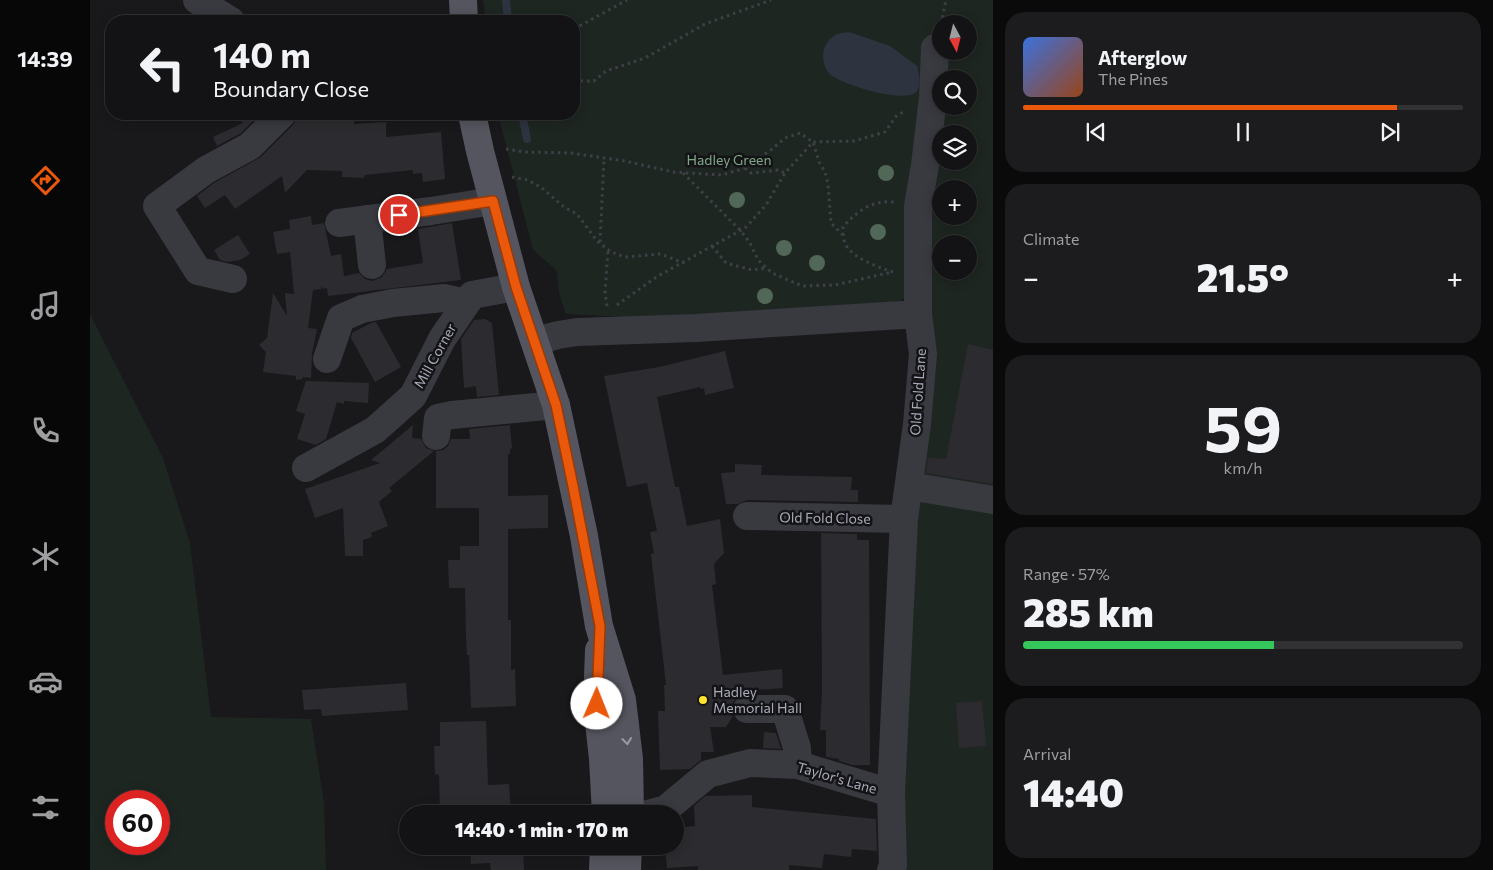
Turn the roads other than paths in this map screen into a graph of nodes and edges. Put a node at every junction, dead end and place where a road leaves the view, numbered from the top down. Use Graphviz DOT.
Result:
graph roads {
  1 [pos="197,0"];
  2 [pos="463,0"];
  3 [pos="221,15"];
  4 [pos="464,15"];
  5 [pos="935,60"];
  6 [pos="276,120"];
  7 [pos="473,120"];
  8 [pos="490,189"];
  9 [pos="367,219"];
  10 [pos="339,223"];
  11 [pos="372,265"];
  12 [pos="233,279"];
  13 [pos="516,287"];
  14 [pos="466,303"];
  15 [pos="918,314"];
  16 [pos="536,341"];
  17 [pos="327,359"];
  18 [pos="556,405"];
  19 [pos="436,436"];
  20 [pos="306,468"];
  21 [pos="909,486"];
  22 [pos="993,500"];
  23 [pos="746,516"];
  24 [pos="904,520"];
  25 [pos="600,626"];
  26 [pos="747,709"];
  27 [pos="798,765"];
  28 [pos="891,793"];
  29 [pos="606,805"];
  30 [pos="630,805"];
  31 [pos="670,805"];
  32 [pos="604,855"];
  33 [pos="628,855"];
  34 [pos="603,870"];
  35 [pos="627,870"];
  36 [pos="891,870"];
  1 -- 3 [label="street"];
  2 -- 4 [label="main road"];
  5 -- 15 [label="street, Old Fold Lane"];
  6 -- 12 [label="street"];
  7 -- 8 [label="main road"];
  8 -- 9 [label="street"];
  8 -- 13 [label="main road"];
  9 -- 10 [label="street"];
  9 -- 11 [label="street"];
  13 -- 14 [label="street, Mill Corner"];
  13 -- 16 [label="main road"];
  14 -- 17 [label="street"];
  14 -- 20 [label="street, Mill Corner"];
  15 -- 16 [label="street"];
  15 -- 21 [label="street, Old Fold Lane"];
  16 -- 18 [label="main road"];
  18 -- 19 [label="street"];
  18 -- 25 [label="main road"];
  21 -- 22 [label="street"];
  21 -- 24 [label="street, Old Fold Lane"];
  23 -- 24 [label="street, Old Fold Close"];
  24 -- 28 [label="street, Old Fold Lane"];
  25 -- 29 [label="main road"];
  25 -- 30 [label="main road, one-way"];
  26 -- 27 [label="street"];
  27 -- 28 [label="street, Taylor's Lane"];
  27 -- 31 [label="street, Taylor's Lane"];
  28 -- 36 [label="street, Old Fold Lane"];
  32 -- 34 [label="main road"];
  33 -- 35 [label="main road"];
}
